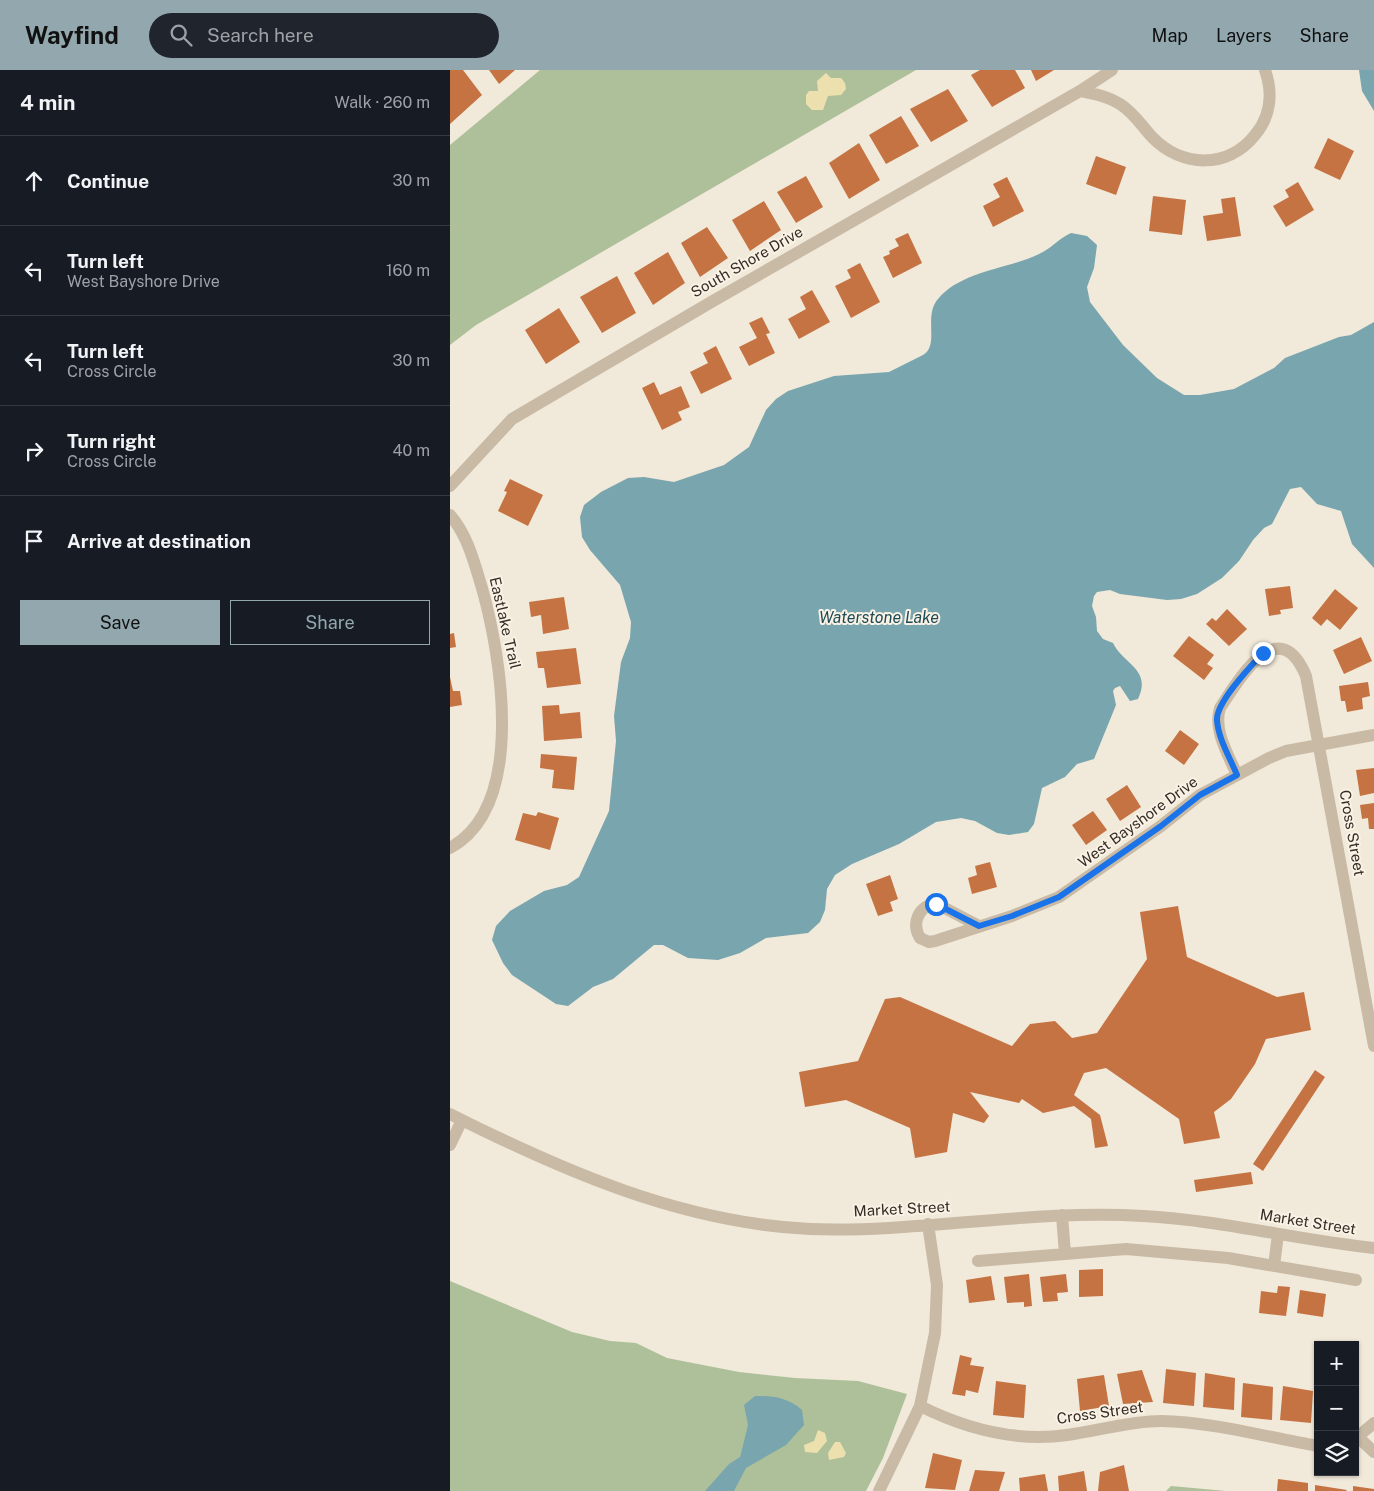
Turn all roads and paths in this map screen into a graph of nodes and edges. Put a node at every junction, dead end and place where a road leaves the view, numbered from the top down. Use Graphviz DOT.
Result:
graph roads {
  1 [pos="1112,70"];
  2 [pos="1264,70"];
  3 [pos="1080,91"];
  4 [pos="450,486"];
  5 [pos="450,515"];
  6 [pos="1374,735"];
  7 [pos="1319,744"];
  8 [pos="1237,775"];
  9 [pos="450,848"];
  10 [pos="979,926"];
  11 [pos="1374,1046"];
  12 [pos="450,1114"];
  13 [pos="462,1120"];
  14 [pos="450,1145"];
  15 [pos="1062,1215"];
  16 [pos="928,1224"];
  17 [pos="1278,1234"];
  18 [pos="1374,1248"];
  19 [pos="1065,1254"];
  20 [pos="978,1261"];
  21 [pos="1274,1266"];
  22 [pos="1356,1280"];
  23 [pos="920,1406"];
  24 [pos="1374,1424"];
  25 [pos="1359,1437"];
  26 [pos="1359,1441"];
  27 [pos="1314,1445"];
  28 [pos="1374,1452"];
  29 [pos="879,1491"];
  1 -- 3 [label="street, South Shore Drive"];
  2 -- 3 [label="street"];
  3 -- 4 [label="street, South Shore Drive"];
  5 -- 9 [label="street, Eastlake Trail"];
  6 -- 7 [label="street, West Bayshore Drive"];
  7 -- 8 [label="street, West Bayshore Drive"];
  7 -- 8 [label="street, Cross Street"];
  7 -- 11 [label="street, Cross Street"];
  8 -- 10 [label="street, West Bayshore Drive"];
  10 -- 10 [label="street, West Bayshore Drive"];
  12 -- 13 [label="street, Market Street"];
  13 -- 14 [label="street"];
  13 -- 16 [label="street, Market Street"];
  15 -- 16 [label="street, Market Street"];
  15 -- 17 [label="street, Market Street"];
  15 -- 19 [label="street"];
  16 -- 23 [label="street"];
  17 -- 18 [label="street, Market Street"];
  17 -- 21 [label="street"];
  19 -- 20 [label="street"];
  19 -- 21 [label="street"];
  21 -- 22 [label="street"];
  23 -- 27 [label="street, Cross Street"];
  23 -- 29 [label="street"];
  24 -- 25 [label="street"];
  26 -- 28 [label="street"];
}
